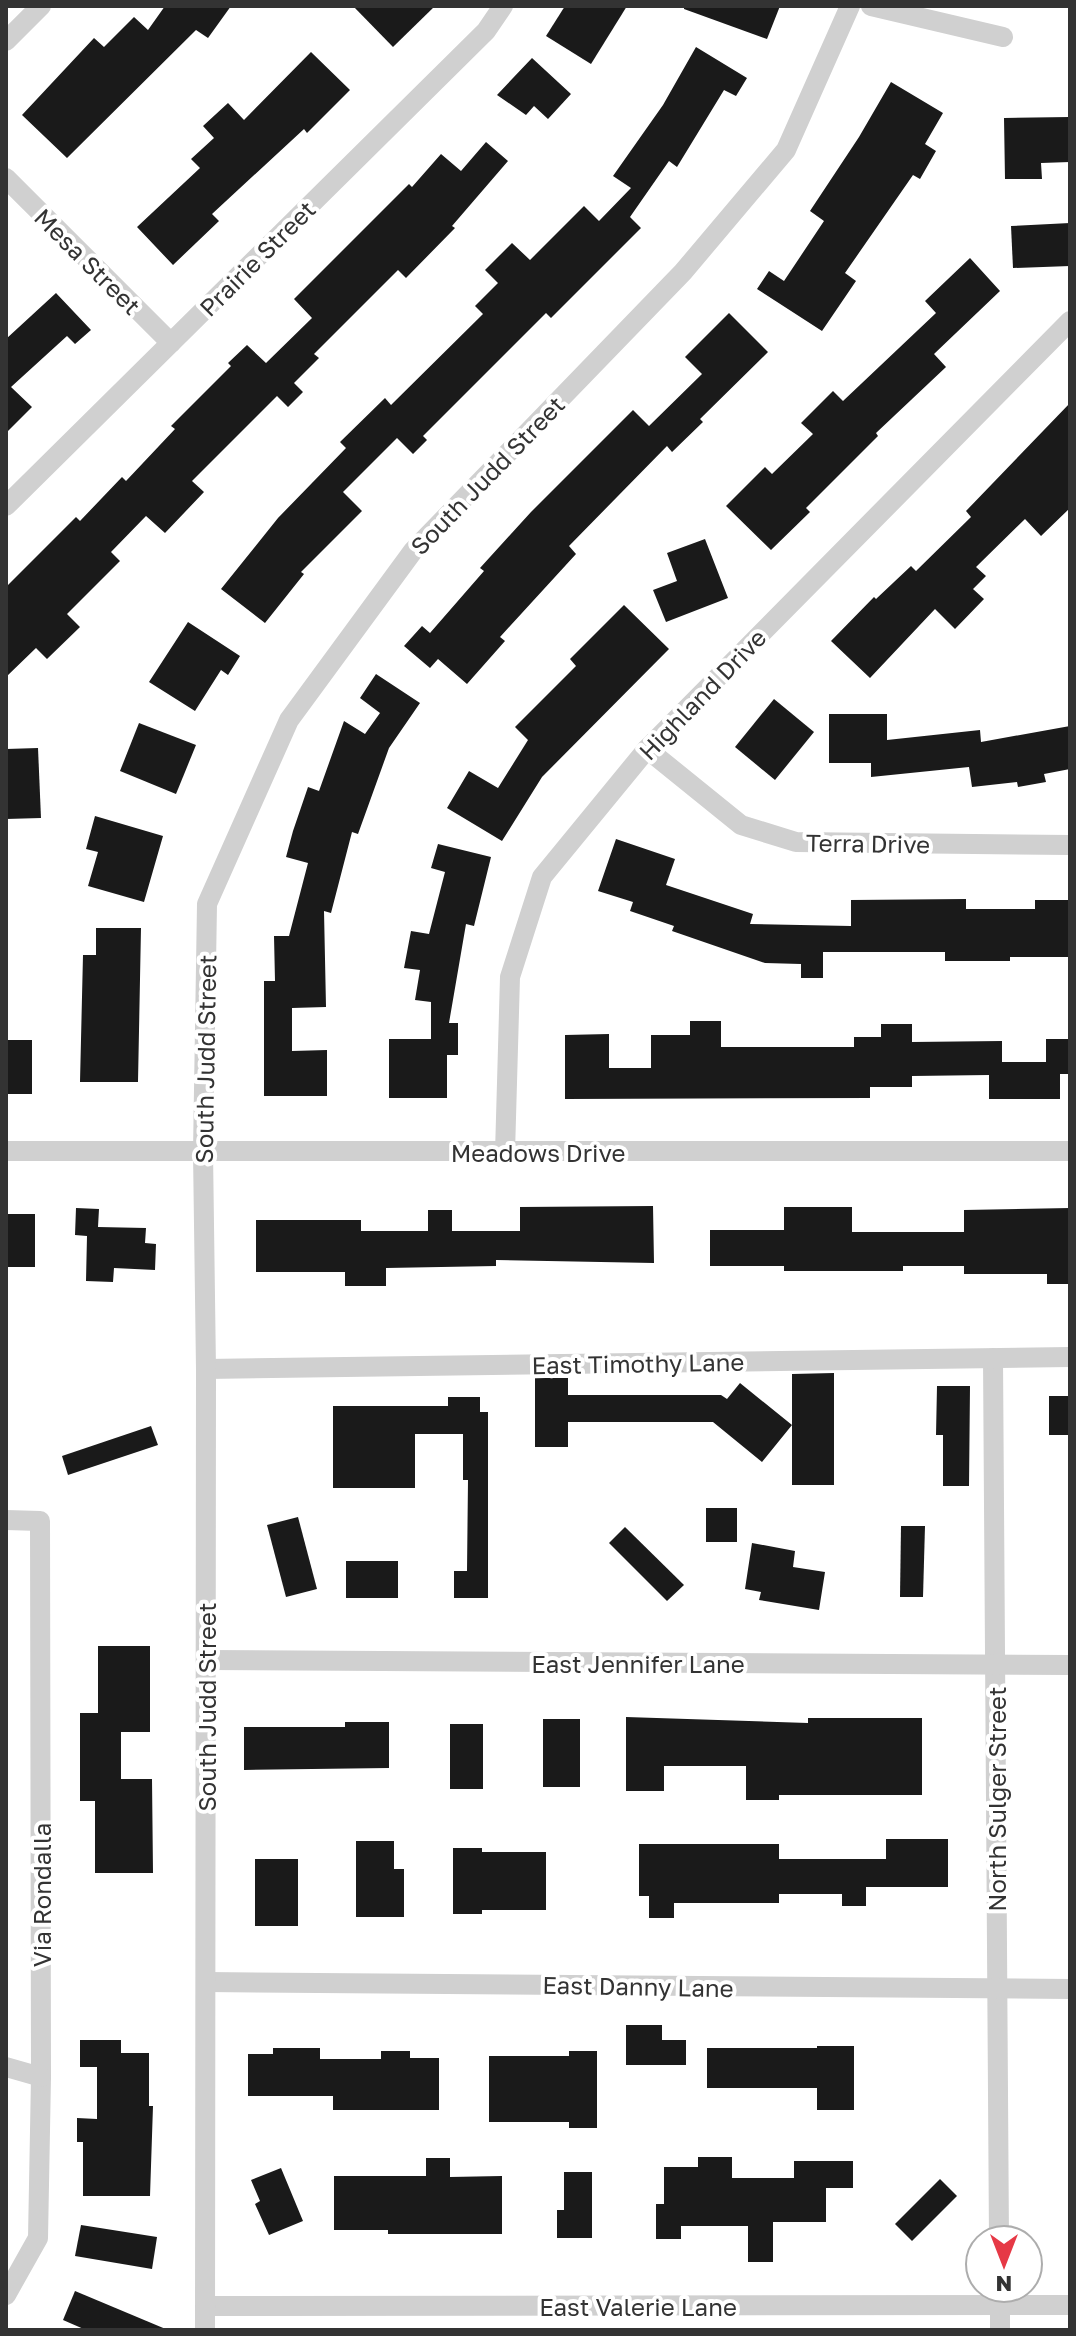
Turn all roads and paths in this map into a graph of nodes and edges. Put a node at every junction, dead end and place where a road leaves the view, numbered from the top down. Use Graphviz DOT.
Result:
graph roads {
  1 [pos="41,6"];
  2 [pos="503,6"];
  3 [pos="850,6"];
  4 [pos="871,6"];
  5 [pos="1003,37"];
  6 [pos="6,41"];
  7 [pos="6,178"];
  8 [pos="1070,321"];
  9 [pos="171,343"];
  10 [pos="6,506"];
  11 [pos="647,749"];
  12 [pos="1070,845"];
  13 [pos="6,1151"];
  14 [pos="1070,1151"];
  15 [pos="203,1152"];
  16 [pos="505,1153"];
  17 [pos="1070,1357"];
  18 [pos="993,1358"];
  19 [pos="206,1369"];
  20 [pos="6,1520"];
  21 [pos="206,1660"];
  22 [pos="1070,1665"];
  23 [pos="995,1666"];
  24 [pos="206,1982"];
  25 [pos="997,1989"];
  26 [pos="1070,1989"];
  27 [pos="6,2067"];
  28 [pos="41,2077"];
  29 [pos="999,2224"];
  30 [pos="6,2295"];
  31 [pos="964,2297"];
  32 [pos="1044,2302"];
  33 [pos="1000,2304"];
  34 [pos="1070,2305"];
  35 [pos="205,2306"];
  36 [pos="205,2330"];
  37 [pos="1000,2330"];
  1 -- 6 [label="street"];
  2 -- 9 [label="street, Prairie Street"];
  3 -- 15 [label="street, South Judd Street"];
  4 -- 5 [label="street"];
  7 -- 9 [label="street, Mesa Street"];
  8 -- 11 [label="street, Highland Drive"];
  9 -- 10 [label="street, Prairie Street"];
  11 -- 12 [label="street, Terra Drive"];
  11 -- 16 [label="street, Highland Drive"];
  13 -- 15 [label="street, Meadows Drive"];
  14 -- 16 [label="street, Meadows Drive"];
  15 -- 16 [label="street, Meadows Drive"];
  15 -- 19 [label="street, South Judd Street"];
  17 -- 18 [label="street, East Timothy Lane"];
  18 -- 19 [label="street, East Timothy Lane"];
  18 -- 23 [label="street, North Sulger Street"];
  19 -- 21 [label="street, South Judd Street"];
  20 -- 28 [label="street, Via Rondalla"];
  21 -- 23 [label="street, East Jennifer Lane"];
  21 -- 24 [label="street, South Judd Street"];
  22 -- 23 [label="street, East Jennifer Lane"];
  23 -- 25 [label="street, North Sulger Street"];
  24 -- 25 [label="street, East Danny Lane"];
  24 -- 35 [label="street, South Judd Street"];
  25 -- 26 [label="street, East Danny Lane"];
  25 -- 29 [label="street, North Sulger Street"];
  27 -- 28 [label="street"];
  28 -- 30 [label="street, Via Rondalla"];
  31 -- 35 [label="street, East Valerie Lane"];
  32 -- 34 [label="street, East Valerie Lane"];
  33 -- 37 [label="street"];
  35 -- 36 [label="street, South Judd Street"];
}
